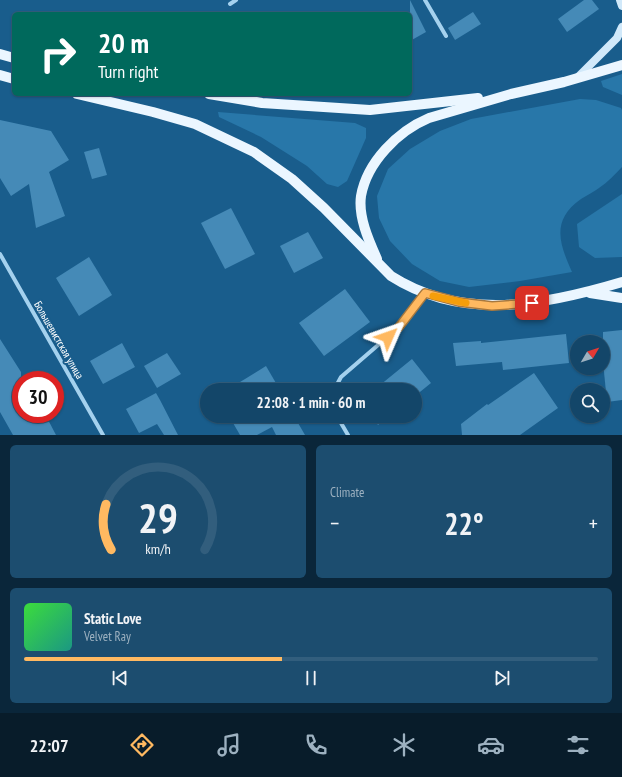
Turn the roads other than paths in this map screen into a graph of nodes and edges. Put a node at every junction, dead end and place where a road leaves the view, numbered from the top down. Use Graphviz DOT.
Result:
graph roads {
  1 [pos="236,0"];
  2 [pos="425,0"];
  3 [pos="620,0"];
  4 [pos="230,4"];
  5 [pos="622,6"];
  6 [pos="622,27"];
  7 [pos="446,36"];
  8 [pos="0,54"];
  9 [pos="12,57"];
  10 [pos="622,65"];
  11 [pos="0,75"];
  12 [pos="12,78"];
  13 [pos="577,78"];
  14 [pos="511,94"];
  15 [pos="85,96"];
  16 [pos="221,96"];
  17 [pos="0,254"];
  18 [pos="380,266"];
  19 [pos="622,282"];
  20 [pos="425,293"];
  21 [pos="586,293"];
  22 [pos="622,298"];
  23 [pos="338,383"];
  24 [pos="341,423"];
  25 [pos="103,435"];
  26 [pos="348,435"];
  1 -- 4 [label="street"];
  2 -- 7 [label="street"];
  3 -- 5 [label="street"];
  6 -- 13 [label="street"];
  8 -- 9 [label="main road"];
  10 -- 13 [label="main road"];
  11 -- 12 [label="main road"];
  13 -- 14 [label="main road"];
  14 -- 16 [label="main road"];
  14 -- 18 [label="main road"];
  15 -- 18 [label="main road"];
  17 -- 25 [label="street, Большевистская улица"];
  18 -- 20 [label="main road"];
  19 -- 21 [label="main road"];
  20 -- 21 [label="main road"];
  20 -- 23 [label="street"];
  21 -- 22 [label="main road"];
  24 -- 26 [label="street"];
}
